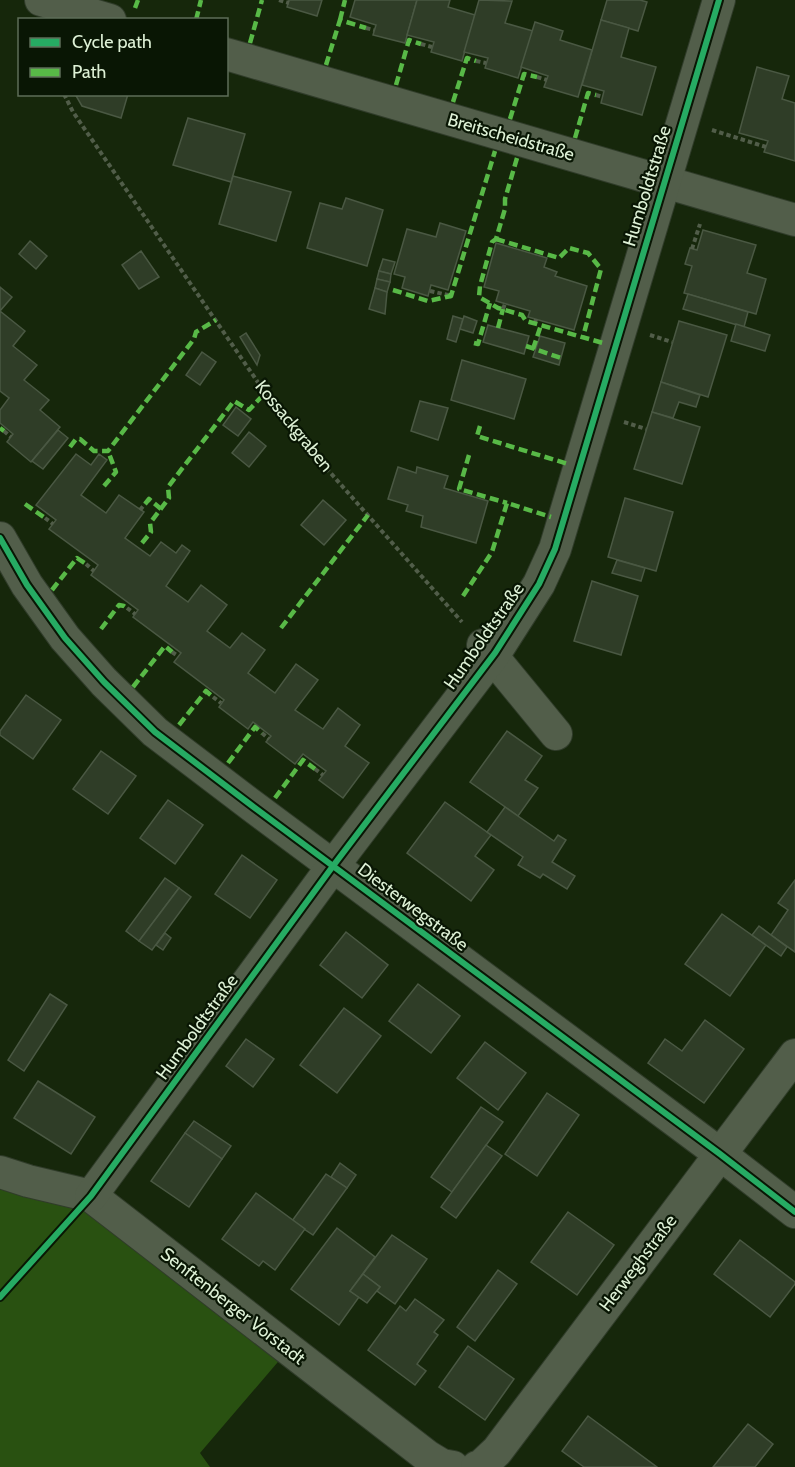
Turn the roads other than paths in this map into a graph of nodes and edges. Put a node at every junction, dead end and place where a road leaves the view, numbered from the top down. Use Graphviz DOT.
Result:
graph roads {
  1 [pos="41,0"];
  2 [pos="719,0"];
  3 [pos="103,18"];
  4 [pos="228,55"];
  5 [pos="664,180"];
  6 [pos="795,220"];
  7 [pos="0,538"];
  8 [pos="488,651"];
  9 [pos="556,734"];
  10 [pos="333,866"];
  11 [pos="795,1055"];
  12 [pos="720,1154"];
  13 [pos="0,1172"];
  14 [pos="91,1197"];
  15 [pos="795,1212"];
  16 [pos="453,1467"];
  17 [pos="477,1467"];
  1 -- 3 [label="street"];
  2 -- 5 [label="street, Humboldtstraße"];
  4 -- 5 [label="street, Breitscheidstraße"];
  5 -- 6 [label="street, Breitscheidstraße"];
  5 -- 8 [label="street, Humboldtstraße"];
  7 -- 10 [label="street, Diesterwegstraße"];
  8 -- 9 [label="street"];
  8 -- 10 [label="street, Humboldtstraße"];
  10 -- 12 [label="street, Diesterwegstraße"];
  10 -- 14 [label="street, Humboldtstraße"];
  11 -- 12 [label="street, Herweghstraße"];
  12 -- 15 [label="street, Diesterwegstraße"];
  12 -- 17 [label="street, Herweghstraße"];
  13 -- 14 [label="street, Senftenberger Vorstadt"];
  14 -- 16 [label="street, Senftenberger Vorstadt"];
}
